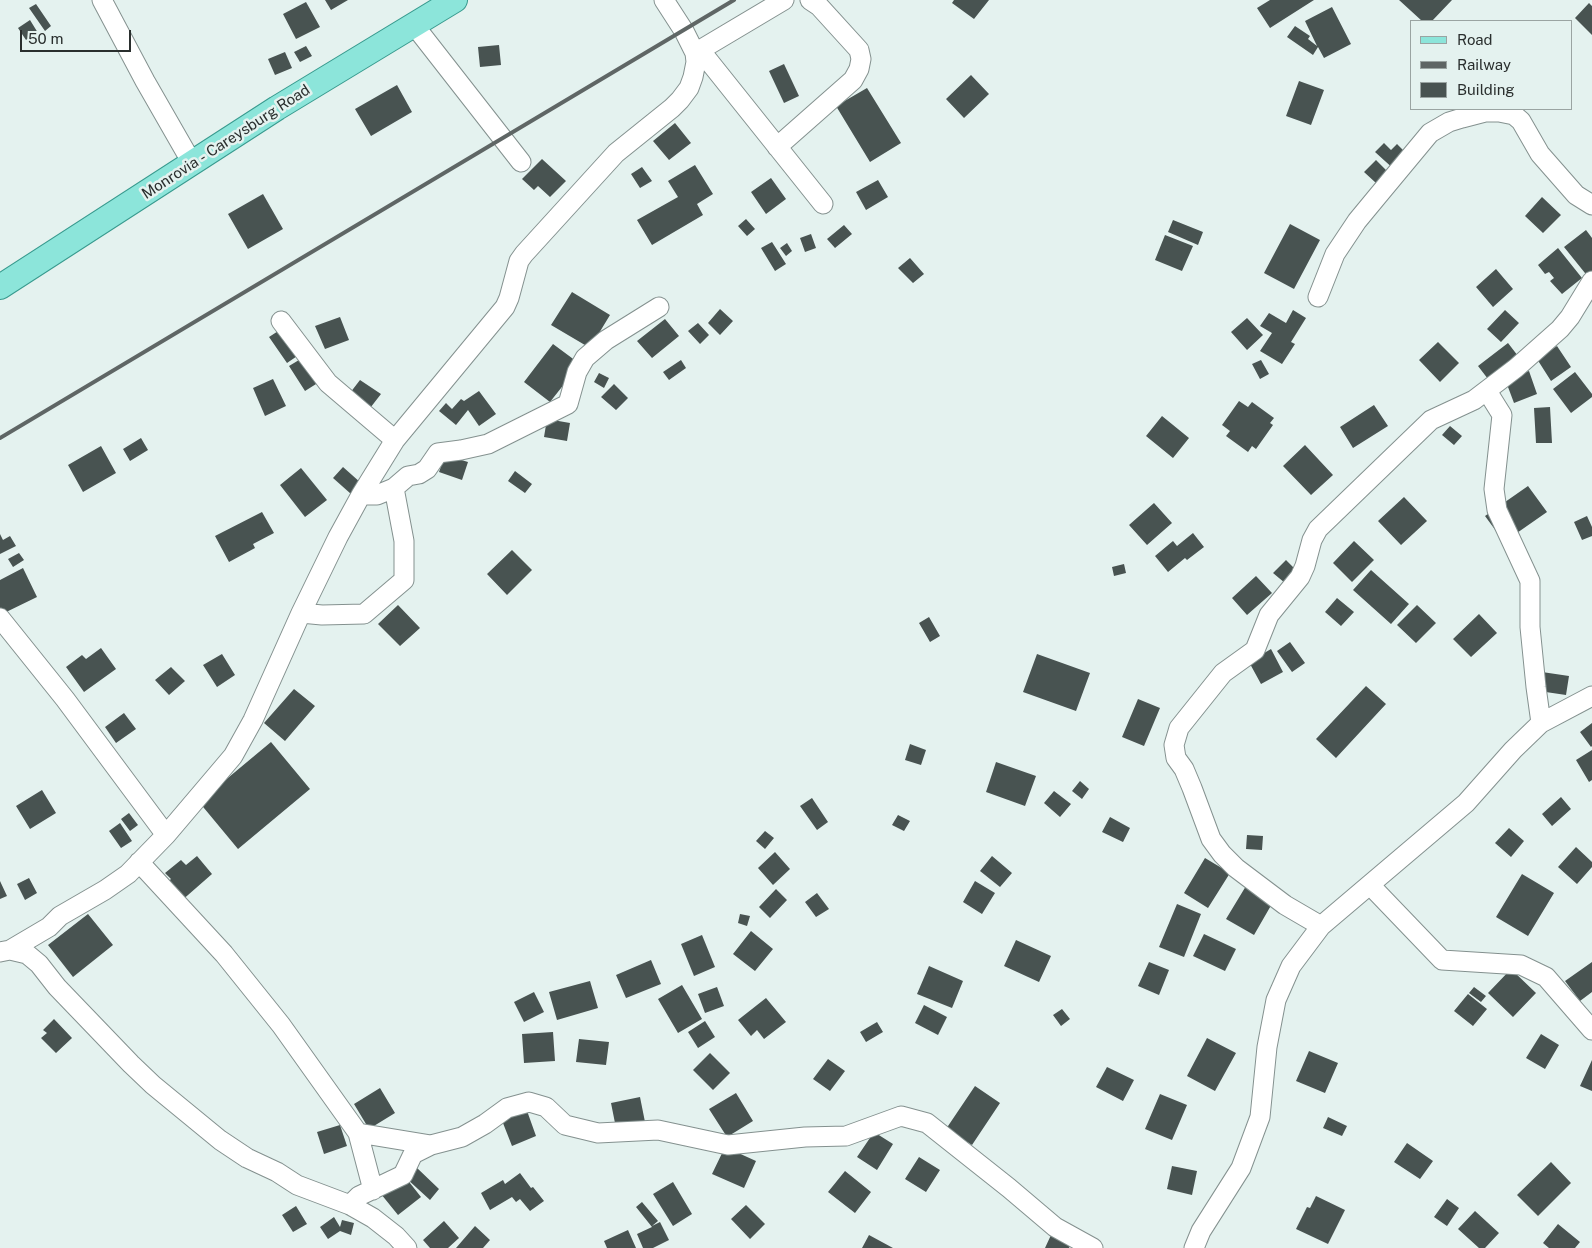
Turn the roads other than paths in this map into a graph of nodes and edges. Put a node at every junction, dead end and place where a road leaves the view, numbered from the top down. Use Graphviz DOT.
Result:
graph roads {
  1 [pos="102,0"];
  2 [pos="455,0"];
  3 [pos="664,0"];
  4 [pos="784,0"];
  5 [pos="810,0"];
  6 [pos="414,25"];
  7 [pos="698,51"];
  8 [pos="777,147"];
  9 [pos="520,162"];
  10 [pos="192,163"];
  11 [pos="823,204"];
  12 [pos="1592,205"];
  13 [pos="1592,280"];
  14 [pos="1,286"];
  15 [pos="1318,297"];
  16 [pos="659,307"];
  17 [pos="281,321"];
  18 [pos="1487,391"];
  19 [pos="396,440"];
  20 [pos="394,488"];
  21 [pos="361,496"];
  22 [pos="301,613"];
  23 [pos="0,618"];
  24 [pos="1592,696"];
  25 [pos="1541,723"];
  26 [pos="166,835"];
  27 [pos="139,862"];
  28 [pos="1370,885"];
  29 [pos="1321,926"];
  30 [pos="5,951"];
  31 [pos="1592,1030"];
  32 [pos="358,1133"];
  33 [pos="430,1145"];
  34 [pos="373,1190"];
  35 [pos="350,1204"];
  36 [pos="407,1248"];
  37 [pos="1093,1248"];
  38 [pos="1194,1248"];
  1 -- 10 [label="street"];
  2 -- 6 [label="main road, Monrovia - Careysburg Road"];
  3 -- 7 [label="street"];
  4 -- 7 [label="street"];
  5 -- 8 [label="street"];
  6 -- 9 [label="street"];
  6 -- 10 [label="main road, Monrovia - Careysburg Road"];
  7 -- 8 [label="street"];
  7 -- 19 [label="street"];
  8 -- 11 [label="street"];
  10 -- 14 [label="main road, Monrovia - Careysburg Road"];
  12 -- 15 [label="street"];
  13 -- 18 [label="street"];
  16 -- 20 [label="street"];
  17 -- 19 [label="street"];
  18 -- 25 [label="street"];
  18 -- 29 [label="street"];
  19 -- 21 [label="street"];
  20 -- 21 [label="street"];
  20 -- 22 [label="street"];
  21 -- 22 [label="street"];
  22 -- 26 [label="street"];
  23 -- 26 [label="street"];
  24 -- 25 [label="street"];
  25 -- 28 [label="street"];
  26 -- 27 [label="street"];
  27 -- 30 [label="street"];
  27 -- 32 [label="street"];
  28 -- 29 [label="street"];
  28 -- 31 [label="street"];
  29 -- 38 [label="street"];
  30 -- 35 [label="street"];
  32 -- 33 [label="street"];
  32 -- 34 [label="street"];
  33 -- 34 [label="street"];
  33 -- 37 [label="street"];
  34 -- 35 [label="street"];
  35 -- 36 [label="street"];
}
